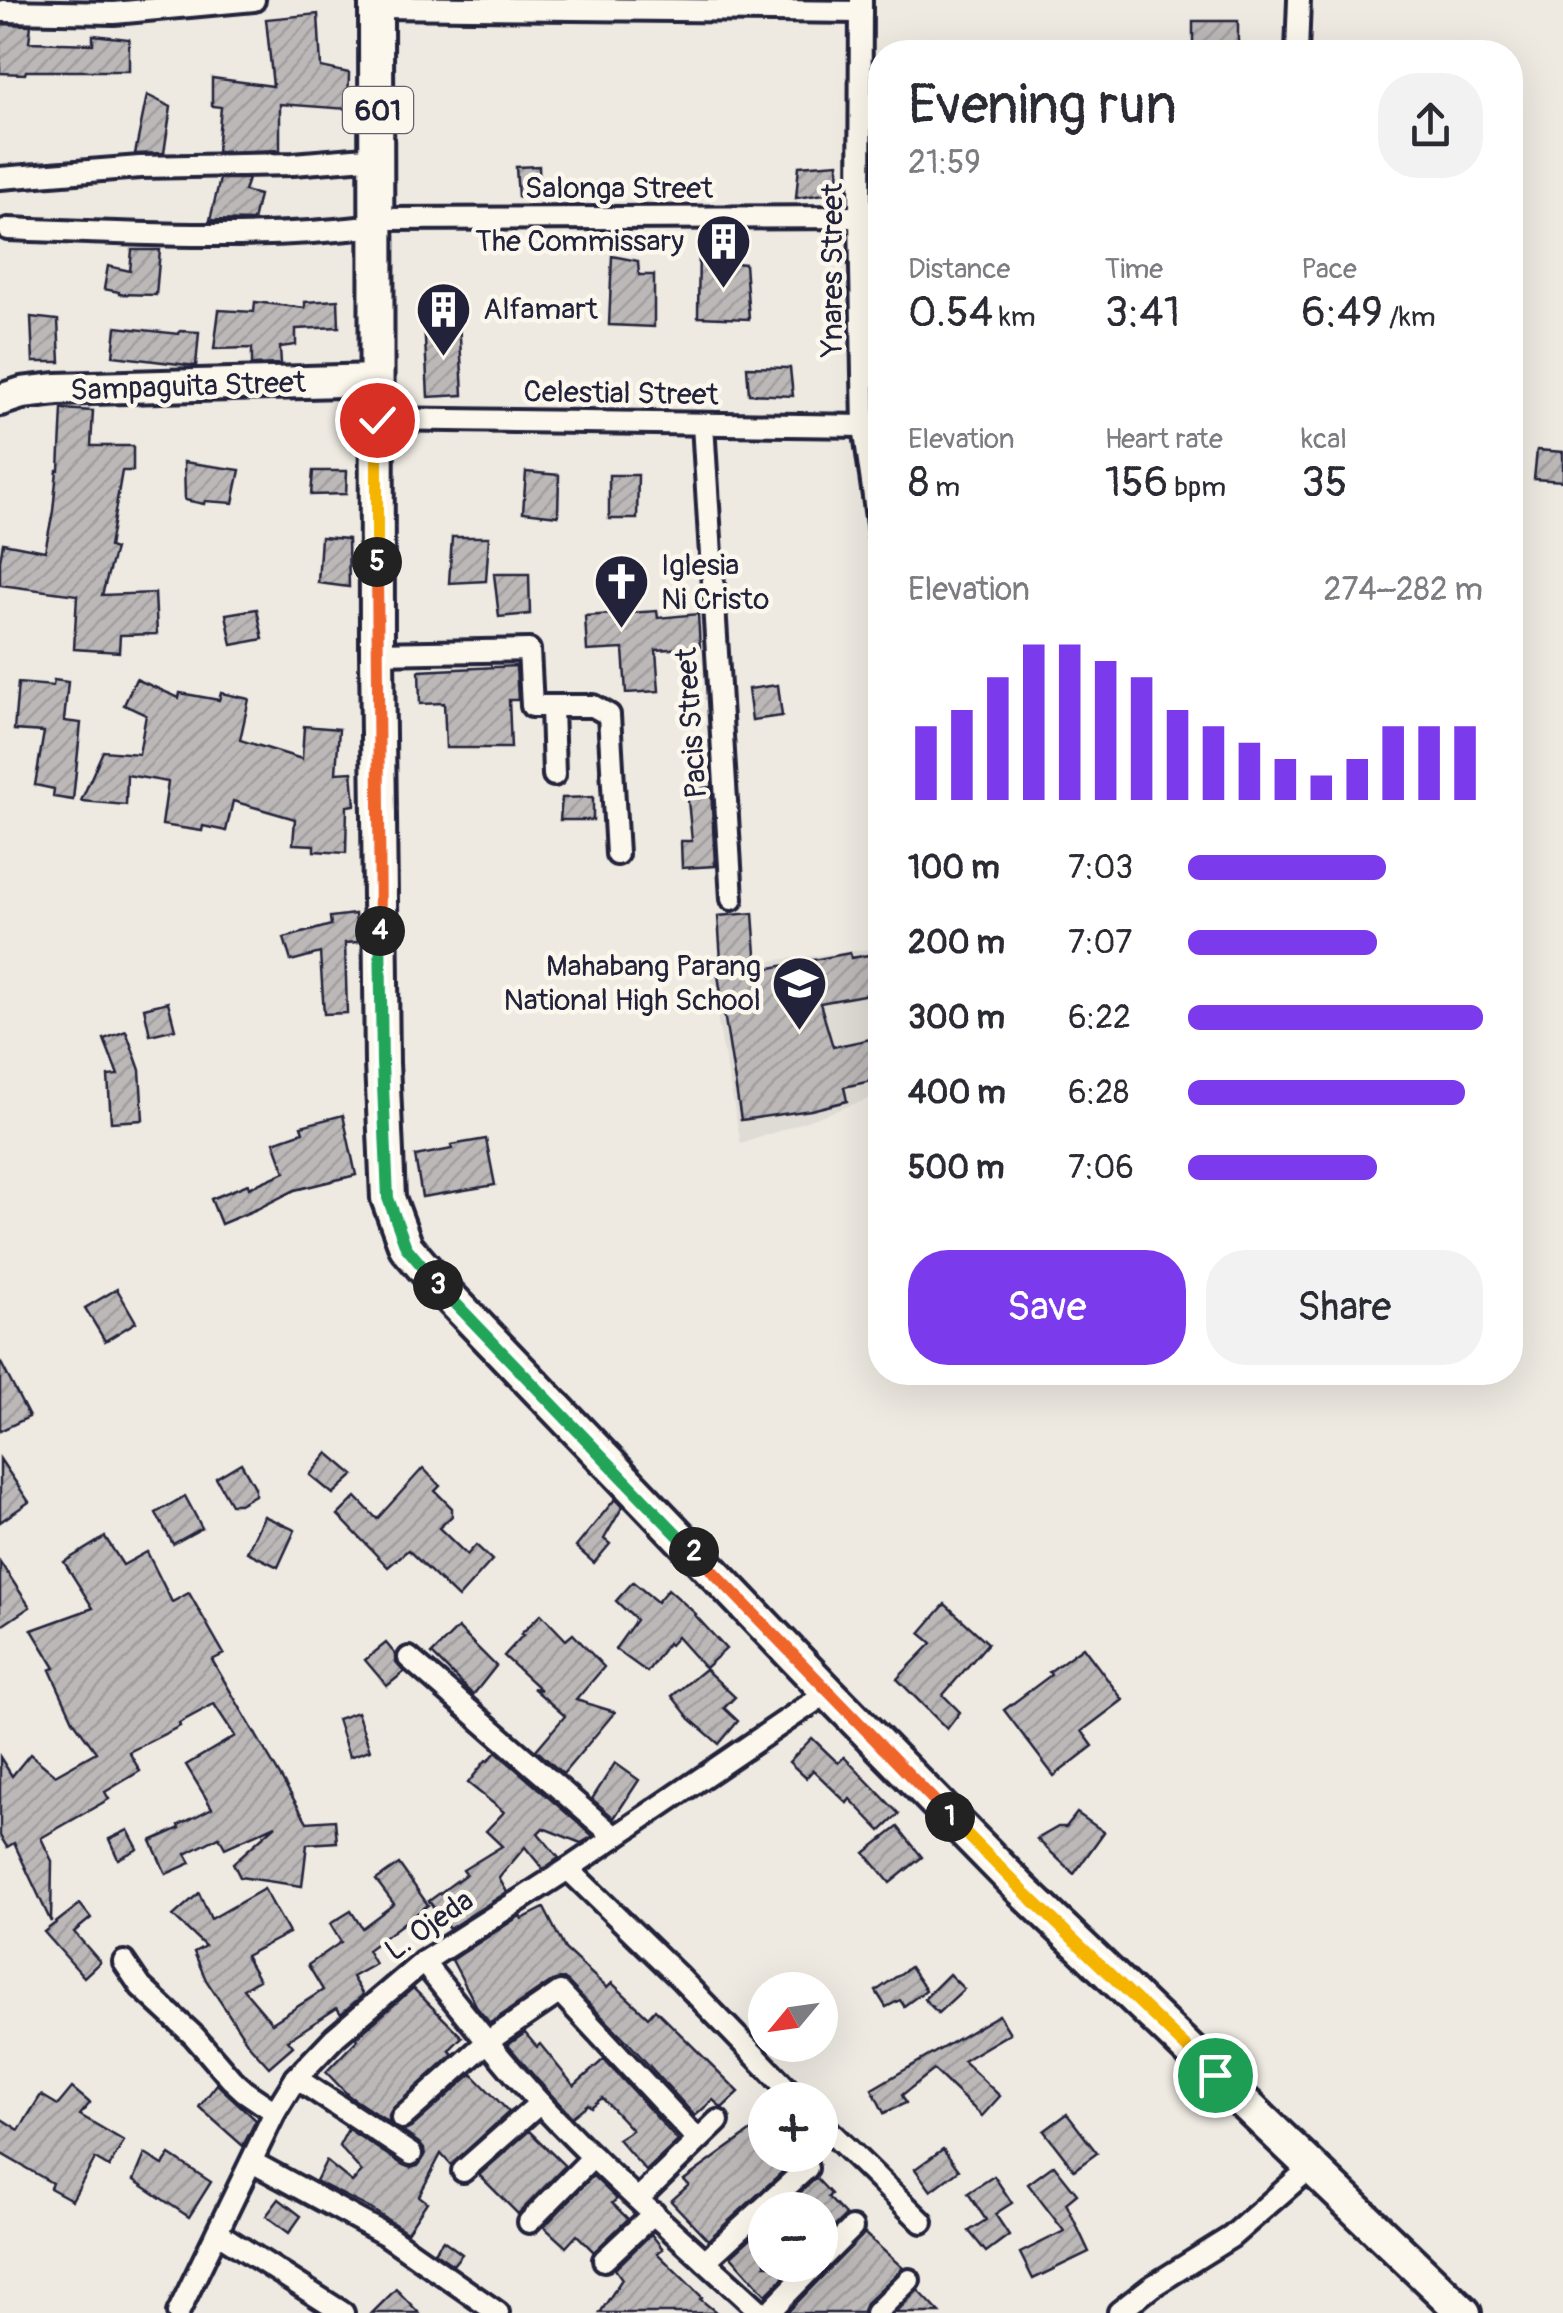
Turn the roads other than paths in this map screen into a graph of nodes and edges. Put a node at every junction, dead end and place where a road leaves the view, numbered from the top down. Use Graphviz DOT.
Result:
graph roads {
  1 [pos="254,0"];
  2 [pos="1300,0"];
  3 [pos="376,4"];
  4 [pos="861,6"];
  5 [pos="3,11"];
  6 [pos="1298,40"];
  7 [pos="868,104"];
  8 [pos="378,157"];
  9 [pos="868,165"];
  10 [pos="0,178"];
  11 [pos="860,217"];
  12 [pos="377,223"];
  13 [pos="8,229"];
  14 [pos="868,280"];
  15 [pos="868,356"];
  16 [pos="377,380"];
  17 [pos="0,400"];
  18 [pos="377,420"];
  19 [pos="703,424"];
  20 [pos="864,426"];
  21 [pos="868,454"];
  22 [pos="377,654"];
  23 [pos="542,706"];
  24 [pos="554,775"];
  25 [pos="618,854"];
  26 [pos="732,899"];
  27 [pos="409,1658"];
  28 [pos="828,1692"];
  29 [pos="615,1837"];
  30 [pos="568,1869"];
  31 [pos="124,1962"];
  32 [pos="423,1962"];
  33 [pos="487,2042"];
  34 [pos="296,2078"];
  35 [pos="781,2082"];
  36 [pos="540,2103"];
  37 [pos="275,2112"];
  38 [pos="402,2118"];
  39 [pos="718,2121"];
  40 [pos="698,2140"];
  41 [pos="838,2140"];
  42 [pos="412,2154"];
  43 [pos="593,2157"];
  44 [pos="252,2162"];
  45 [pos="1311,2167"];
  46 [pos="464,2171"];
  47 [pos="802,2172"];
  48 [pos="638,2198"];
  49 [pos="654,2214"];
  50 [pos="529,2222"];
  51 [pos="922,2222"];
  52 [pos="852,2228"];
  53 [pos="218,2233"];
  54 [pos="838,2242"];
  55 [pos="604,2260"];
  56 [pos="705,2261"];
  57 [pos="909,2280"];
  58 [pos="797,2282"];
  59 [pos="180,2311"];
  60 [pos="1119,2312"];
  61 [pos="343,2313"];
  62 [pos="498,2313"];
  63 [pos="765,2313"];
  64 [pos="876,2313"];
  65 [pos="1464,2313"];
  1 -- 5 [label="street"];
  2 -- 6 [label="street"];
  3 -- 4 [label="street"];
  3 -- 8 [label="main road, 601"];
  4 -- 7 [label="street, Ynares Street"];
  8 -- 10 [label="street"];
  8 -- 12 [label="main road, 601"];
  9 -- 11 [label="street, Ynares Street"];
  11 -- 12 [label="street, Salonga Street"];
  11 -- 14 [label="street, Ynares Street"];
  12 -- 13 [label="street, Salonga Street"];
  12 -- 16 [label="main road, 601"];
  15 -- 20 [label="street, Ynares Street"];
  16 -- 17 [label="street, Sampaguita Street"];
  16 -- 18 [label="main road, 601"];
  18 -- 19 [label="street, Celestial Street"];
  18 -- 22 [label="main road, 601"];
  19 -- 20 [label="street, Celestial Street"];
  19 -- 26 [label="street, Pacis Street"];
  20 -- 21 [label="street, Ynares Street"];
  22 -- 23 [label="street"];
  22 -- 28 [label="main road, 601"];
  23 -- 24 [label="street"];
  23 -- 25 [label="street"];
  27 -- 29 [label="street"];
  28 -- 29 [label="street, L. Ojeda"];
  28 -- 45 [label="main road, 601"];
  29 -- 30 [label="street, L. Ojeda"];
  30 -- 32 [label="street, L. Ojeda"];
  30 -- 35 [label="street"];
  31 -- 37 [label="street"];
  32 -- 33 [label="street"];
  32 -- 34 [label="street, L. Ojeda"];
  33 -- 36 [label="street"];
  33 -- 38 [label="street"];
  33 -- 40 [label="street"];
  34 -- 37 [label="street, L. Ojeda"];
  34 -- 42 [label="street"];
  36 -- 43 [label="street"];
  36 -- 46 [label="street"];
  37 -- 44 [label="street, L. Ojeda"];
  39 -- 40 [label="street"];
  40 -- 48 [label="street"];
  41 -- 51 [label="street"];
  43 -- 48 [label="street"];
  43 -- 50 [label="street"];
  44 -- 53 [label="street, L. Ojeda"];
  44 -- 62 [label="street"];
  45 -- 60 [label="street"];
  45 -- 65 [label="main road, 601"];
  47 -- 56 [label="street"];
  48 -- 49 [label="street"];
  49 -- 55 [label="street"];
  49 -- 56 [label="street"];
  52 -- 54 [label="street"];
  53 -- 59 [label="street, L. Ojeda"];
  53 -- 61 [label="street"];
  56 -- 63 [label="street"];
  57 -- 64 [label="street"];
  58 -- 63 [label="street"];
}
